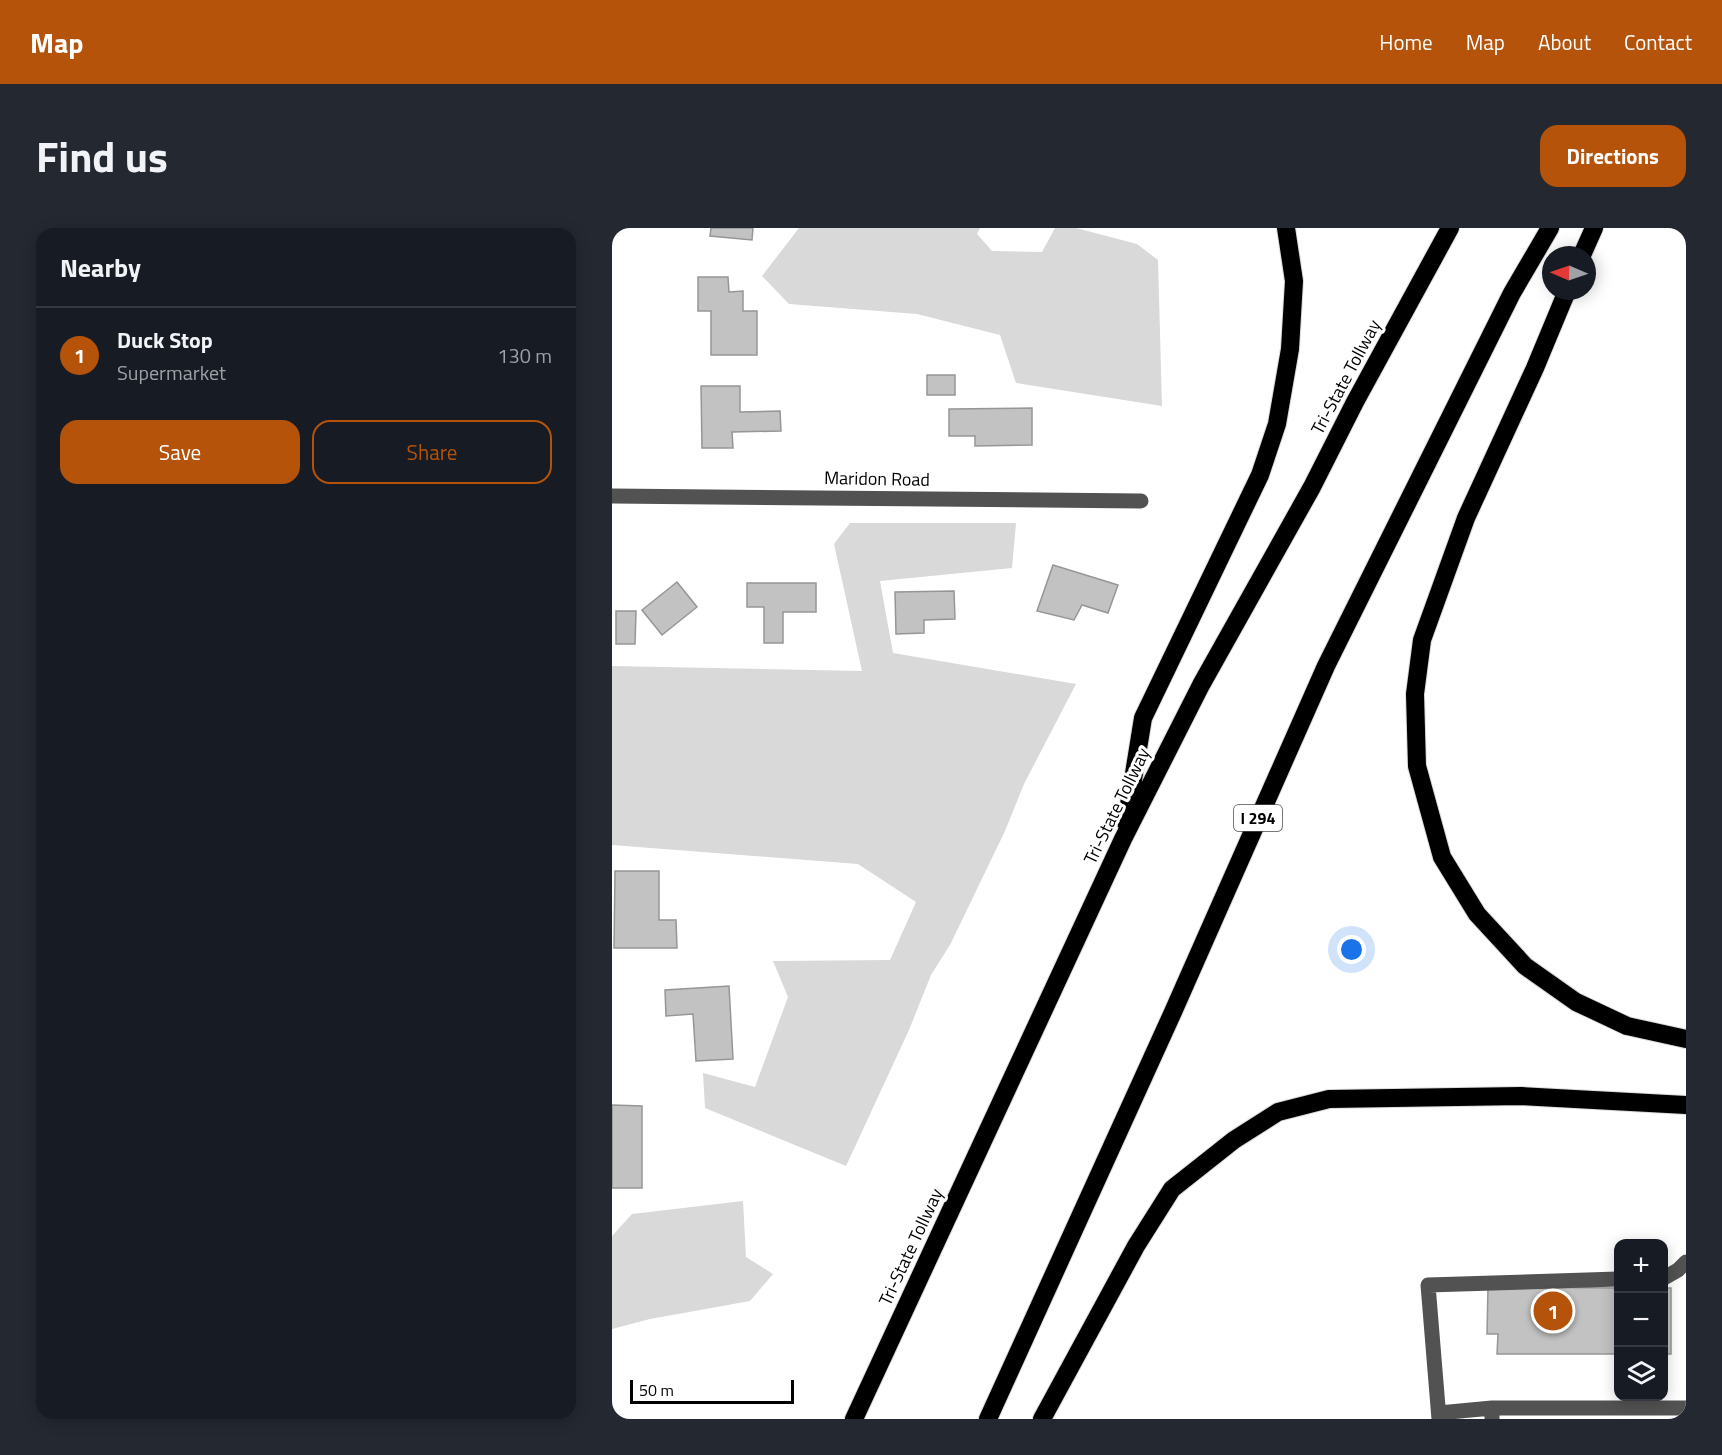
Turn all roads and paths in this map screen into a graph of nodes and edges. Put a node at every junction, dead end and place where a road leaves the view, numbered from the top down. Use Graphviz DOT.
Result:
graph roads {
  1 [pos="1286,228"];
  2 [pos="1450,228"];
  3 [pos="1550,228"];
  4 [pos="1594,228"];
  5 [pos="1586,246"];
  6 [pos="1563,300"];
  7 [pos="612,496"];
  8 [pos="1141,501"];
  9 [pos="1123,839"];
  10 [pos="1686,1039"];
  11 [pos="1686,1106"];
  12 [pos="1686,1262"];
  13 [pos="1668,1276"];
  14 [pos="1614,1279"];
  15 [pos="1686,1408"];
  16 [pos="1492,1414"];
  17 [pos="1439,1416"];
  18 [pos="854,1419"];
  19 [pos="988,1419"];
  20 [pos="1042,1419"];
  1 -- 9 [label="highway"];
  2 -- 9 [label="highway, Tri-State Tollway"];
  3 -- 19 [label="highway, I 294"];
  4 -- 5 [label="highway"];
  6 -- 10 [label="highway"];
  7 -- 8 [label="street, Maridon Road"];
  9 -- 18 [label="highway, Tri-State Tollway"];
  11 -- 20 [label="highway"];
  12 -- 13 [label="street"];
  14 -- 17 [label="street"];
  15 -- 16 [label="street"];
  16 -- 17 [label="street"];
}
